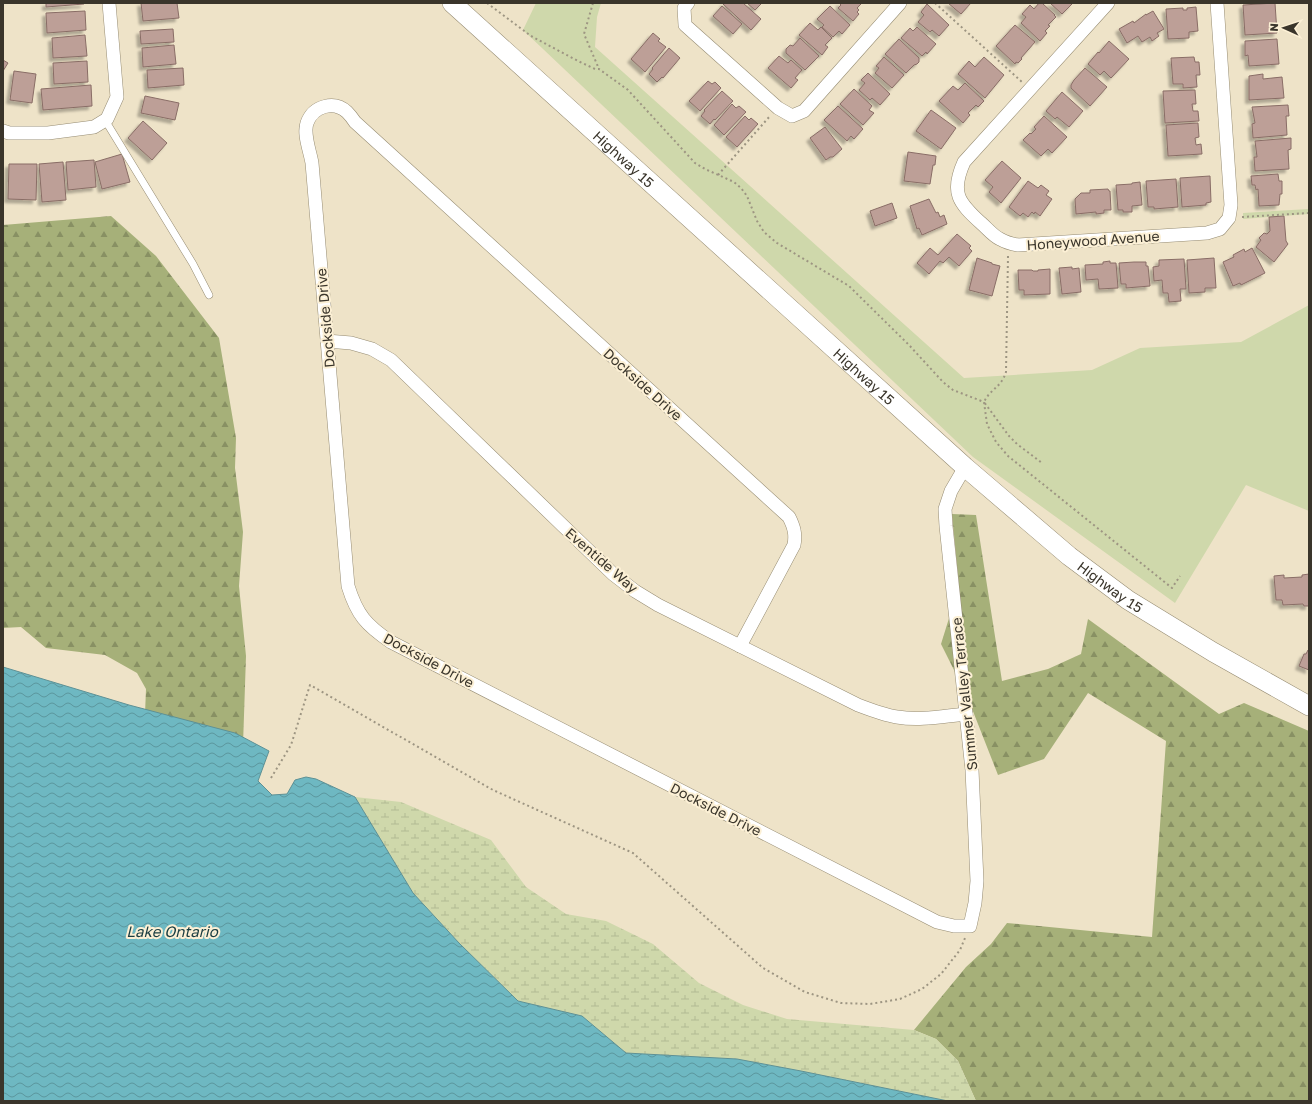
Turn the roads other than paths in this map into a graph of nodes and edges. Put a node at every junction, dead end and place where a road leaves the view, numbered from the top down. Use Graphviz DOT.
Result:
graph roads {
  1 [pos="109,3"];
  2 [pos="452,3"];
  3 [pos="688,3"];
  4 [pos="900,3"];
  5 [pos="1108,3"];
  6 [pos="1217,3"];
  7 [pos="105,120"];
  8 [pos="3,131"];
  9 [pos="209,295"];
  10 [pos="327,341"];
  11 [pos="965,467"];
  12 [pos="740,646"];
  13 [pos="1309,706"];
  14 [pos="966,714"];
  15 [pos="970,926"];
  1 -- 7 [label="street"];
  2 -- 11 [label="main road, Highway 15"];
  3 -- 4 [label="street"];
  5 -- 6 [label="street, Honeywood Avenue"];
  7 -- 8 [label="street"];
  7 -- 9 [label="lane"];
  10 -- 12 [label="street, Eventide Way"];
  10 -- 12 [label="street, Dockside Drive"];
  10 -- 15 [label="street, Dockside Drive"];
  11 -- 13 [label="main road, Highway 15"];
  11 -- 14 [label="street, Summer Valley Terrace"];
  12 -- 14 [label="street, Eventide Way"];
  14 -- 15 [label="street, Summer Valley Terrace"];
}
